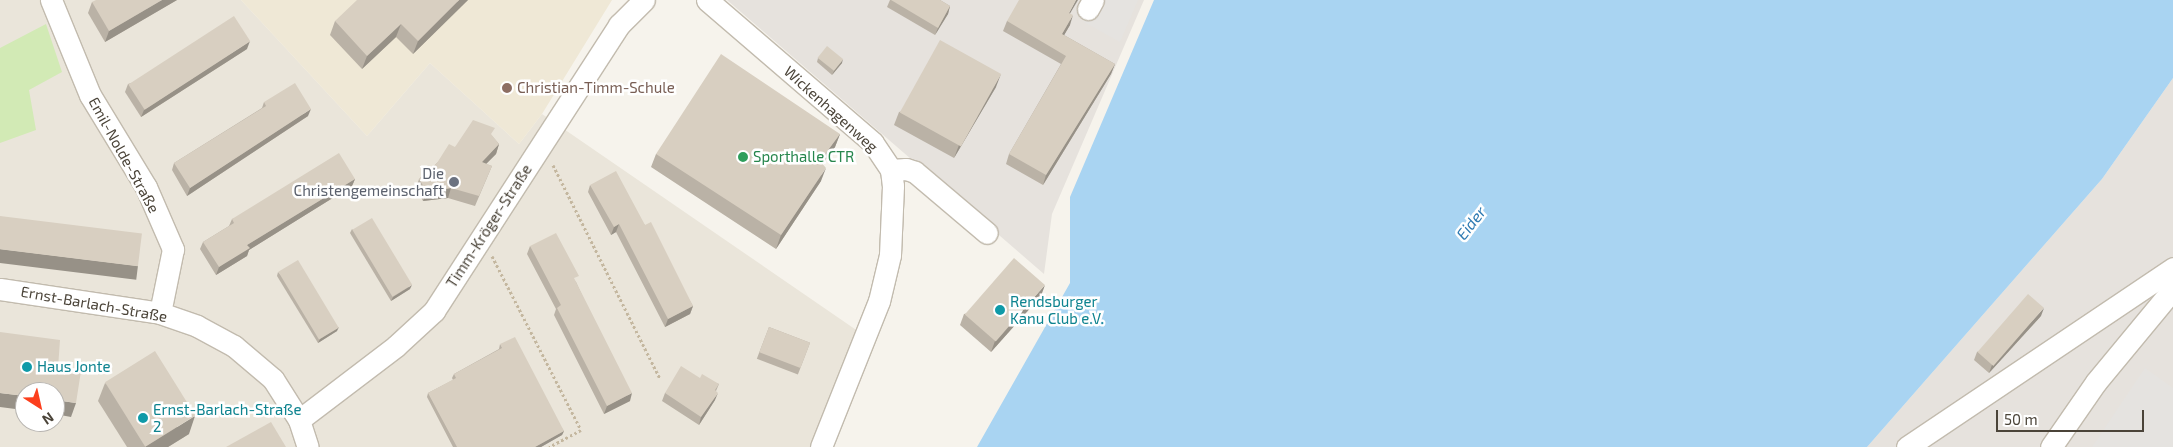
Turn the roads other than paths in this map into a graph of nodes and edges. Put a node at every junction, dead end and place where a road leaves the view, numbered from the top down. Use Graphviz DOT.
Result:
graph roads {
  1 [pos="51,0"];
  2 [pos="644,0"];
  3 [pos="707,0"];
  4 [pos="891,170"];
  5 [pos="987,233"];
  6 [pos="2173,268"];
  7 [pos="0,289"];
  8 [pos="2173,289"];
  9 [pos="160,313"];
  10 [pos="299,420"];
  11 [pos="1915,445"];
  12 [pos="308,447"];
  13 [pos="821,447"];
  14 [pos="2052,447"];
  1 -- 9 [label="street, Emil-Nolde-Straße"];
  2 -- 10 [label="street, Timm-Kröger-Straße"];
  3 -- 4 [label="street, Wickenhagenweg"];
  4 -- 5 [label="street"];
  4 -- 13 [label="street, Wickenhagenweg"];
  6 -- 11 [label="street"];
  7 -- 9 [label="street, Ernst-Barlach-Straße"];
  8 -- 14 [label="street"];
  9 -- 10 [label="street, Ernst-Barlach-Straße"];
  10 -- 12 [label="street, Ernst-Barlach-Straße"];
}
